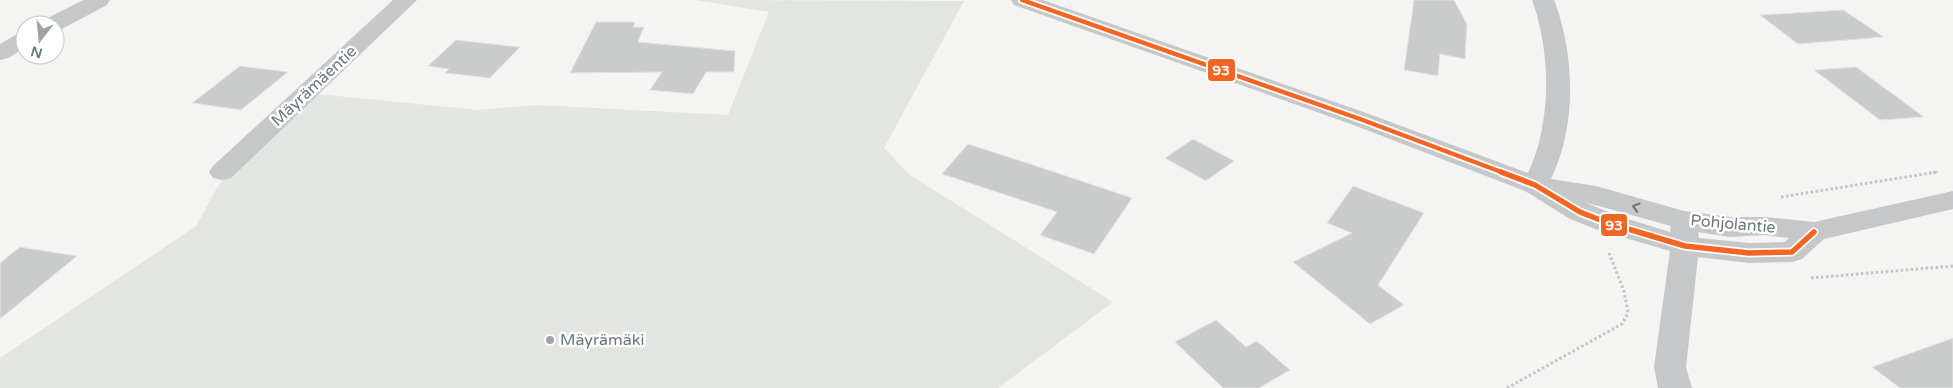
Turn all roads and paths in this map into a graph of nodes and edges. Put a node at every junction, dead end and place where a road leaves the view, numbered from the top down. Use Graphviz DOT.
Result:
graph roads {
  1 [pos="99,0"];
  2 [pos="406,0"];
  3 [pos="1022,0"];
  4 [pos="1543,0"];
  5 [pos="65,18"];
  6 [pos="15,45"];
  7 [pos="0,53"];
  8 [pos="1943,171"];
  9 [pos="222,172"];
  10 [pos="1535,186"];
  11 [pos="1778,198"];
  12 [pos="1953,200"];
  13 [pos="1684,233"];
  14 [pos="1608,252"];
  15 [pos="1953,266"];
  16 [pos="1805,278"];
  17 [pos="1507,388"];
  18 [pos="1675,388"];
  1 -- 5 [label="street"];
  2 -- 9 [label="street, Mäyrämäentie"];
  3 -- 10 [label="street, Pohjolantie"];
  4 -- 10 [label="street"];
  6 -- 7 [label="street"];
  8 -- 11 [label="path"];
  10 -- 13 [label="street, Pohjolantie"];
  12 -- 13 [label="street, Pohjolantie"];
  13 -- 18 [label="street"];
  14 -- 17 [label="path"];
  15 -- 16 [label="path"];
}
